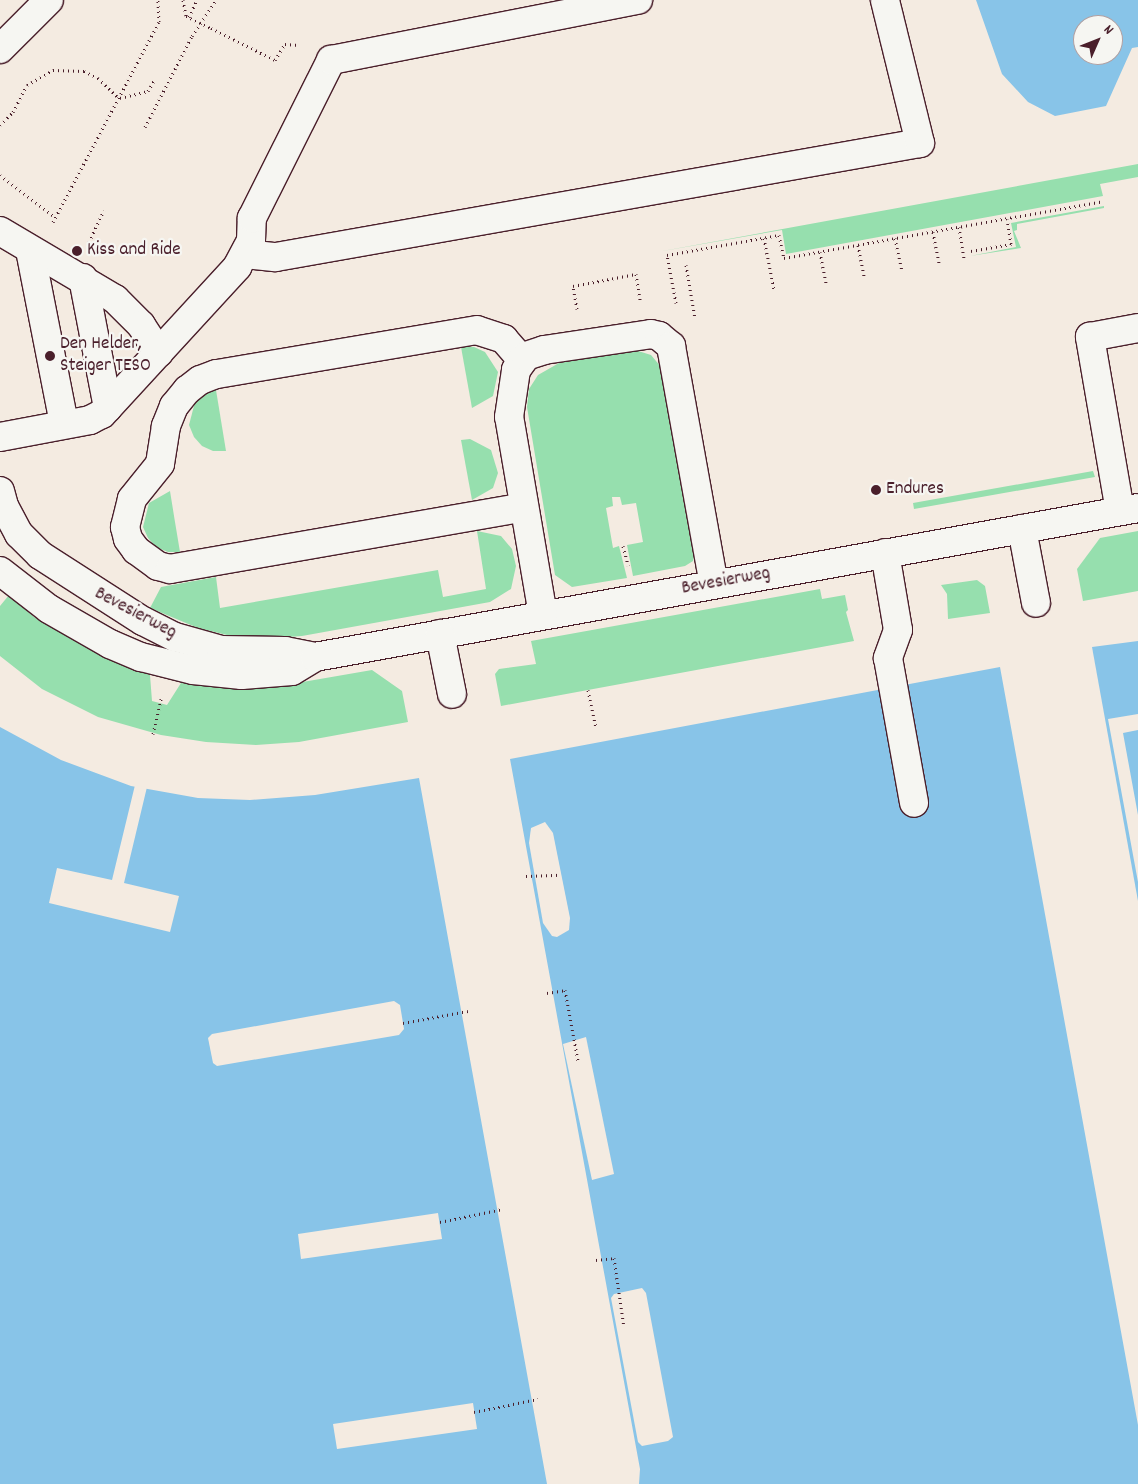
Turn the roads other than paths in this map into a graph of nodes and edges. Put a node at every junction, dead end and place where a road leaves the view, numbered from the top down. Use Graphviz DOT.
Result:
graph roads {
  1 [pos="48,0"];
  2 [pos="638,0"];
  3 [pos="886,0"];
  4 [pos="0,49"];
  5 [pos="0,231"];
  6 [pos="30,250"];
  7 [pos="237,264"];
  8 [pos="83,278"];
  9 [pos="1138,328"];
  10 [pos="159,353"];
  11 [pos="522,360"];
  12 [pos="108,408"];
  13 [pos="64,424"];
  14 [pos="0,437"];
  15 [pos="0,491"];
  16 [pos="524,507"];
  17 [pos="1129,510"];
  18 [pos="1022,529"];
  19 [pos="885,554"];
  20 [pos="0,571"];
  21 [pos="714,584"];
  22 [pos="1036,603"];
  23 [pos="542,616"];
  24 [pos="440,634"];
  25 [pos="315,657"];
  26 [pos="452,694"];
  27 [pos="914,803"];
  1 -- 4 [label="street"];
  2 -- 7 [label="street"];
  3 -- 7 [label="street"];
  5 -- 6 [label="street"];
  6 -- 8 [label="street"];
  6 -- 13 [label="street"];
  7 -- 10 [label="street"];
  8 -- 10 [label="street"];
  8 -- 12 [label="street"];
  9 -- 17 [label="street"];
  10 -- 12 [label="street"];
  11 -- 16 [label="street"];
  11 -- 16 [label="street"];
  11 -- 21 [label="street"];
  12 -- 13 [label="street"];
  13 -- 14 [label="street"];
  15 -- 25 [label="street, Bevesierweg"];
  16 -- 23 [label="street"];
  17 -- 18 [label="street, Bevesierweg"];
  18 -- 19 [label="street, Bevesierweg"];
  18 -- 22 [label="street"];
  19 -- 21 [label="street, Bevesierweg"];
  19 -- 27 [label="street"];
  20 -- 25 [label="street, Bevesierweg"];
  21 -- 23 [label="street, Bevesierweg"];
  23 -- 24 [label="street, Bevesierweg"];
  24 -- 25 [label="street, Bevesierweg"];
  24 -- 26 [label="street"];
}
